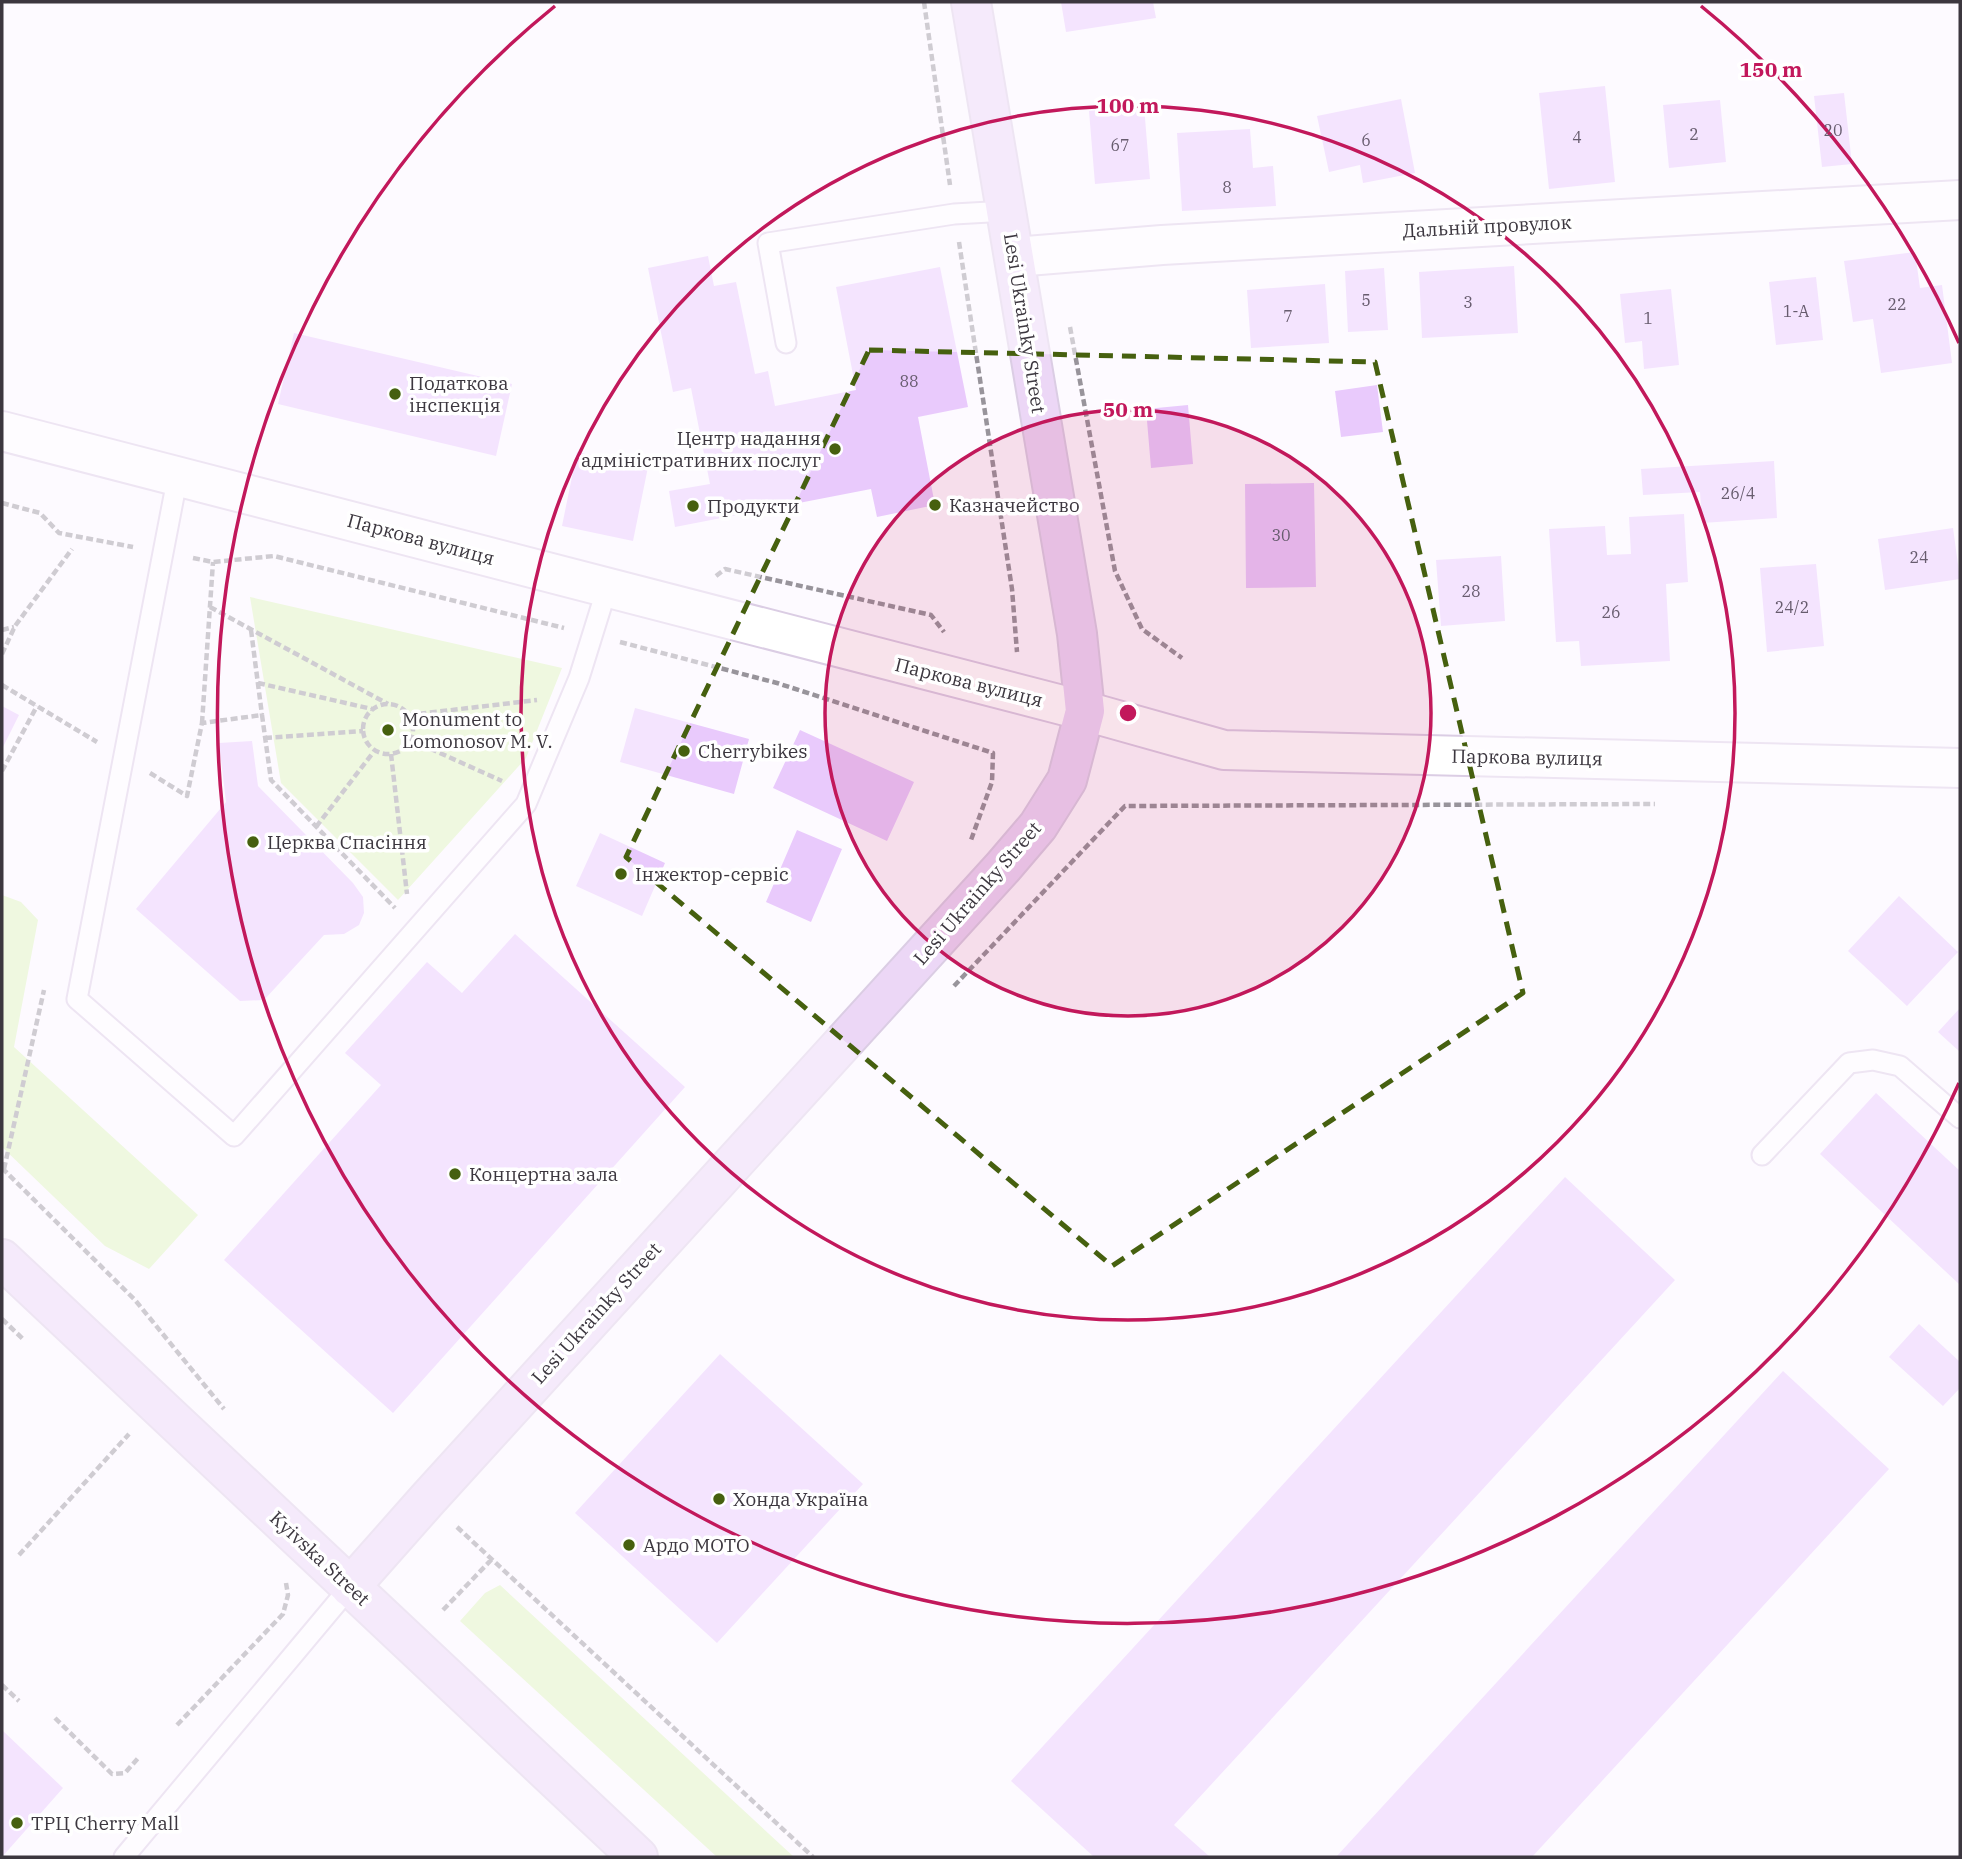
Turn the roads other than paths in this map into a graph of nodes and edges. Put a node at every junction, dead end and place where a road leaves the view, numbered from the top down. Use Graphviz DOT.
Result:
graph roads {
  1 [pos="971,2"];
  2 [pos="1960,200"];
  3 [pos="1007,211"];
  4 [pos="1015,257"];
  5 [pos="786,343"];
  6 [pos="2,430"];
  7 [pos="178,475"];
  8 [pos="607,588"];
  9 [pos="1085,711"];
  10 [pos="1960,768"];
  11 [pos="1960,1118"];
  12 [pos="1762,1154"];
  13 [pos="2,1259"];
  14 [pos="350,1587"];
  15 [pos="124,1857"];
  16 [pos="638,1857"];
  1 -- 3 [label="street, Lesi Ukrainky Street"];
  2 -- 4 [label="street, Дальній провулок"];
  3 -- 4 [label="street, Lesi Ukrainky Street"];
  3 -- 5 [label="lane"];
  4 -- 9 [label="street, Lesi Ukrainky Street"];
  6 -- 7 [label="street, Паркова вулиця"];
  7 -- 8 [label="street, Паркова вулиця"];
  7 -- 8 [label="lane"];
  8 -- 9 [label="street, Паркова вулиця"];
  9 -- 10 [label="street, Паркова вулиця"];
  9 -- 14 [label="street, Lesi Ukrainky Street"];
  11 -- 12 [label="lane"];
  13 -- 14 [label="street, Kyivska Street"];
  14 -- 15 [label="lane"];
  14 -- 16 [label="street, Kyivska Street"];
}
